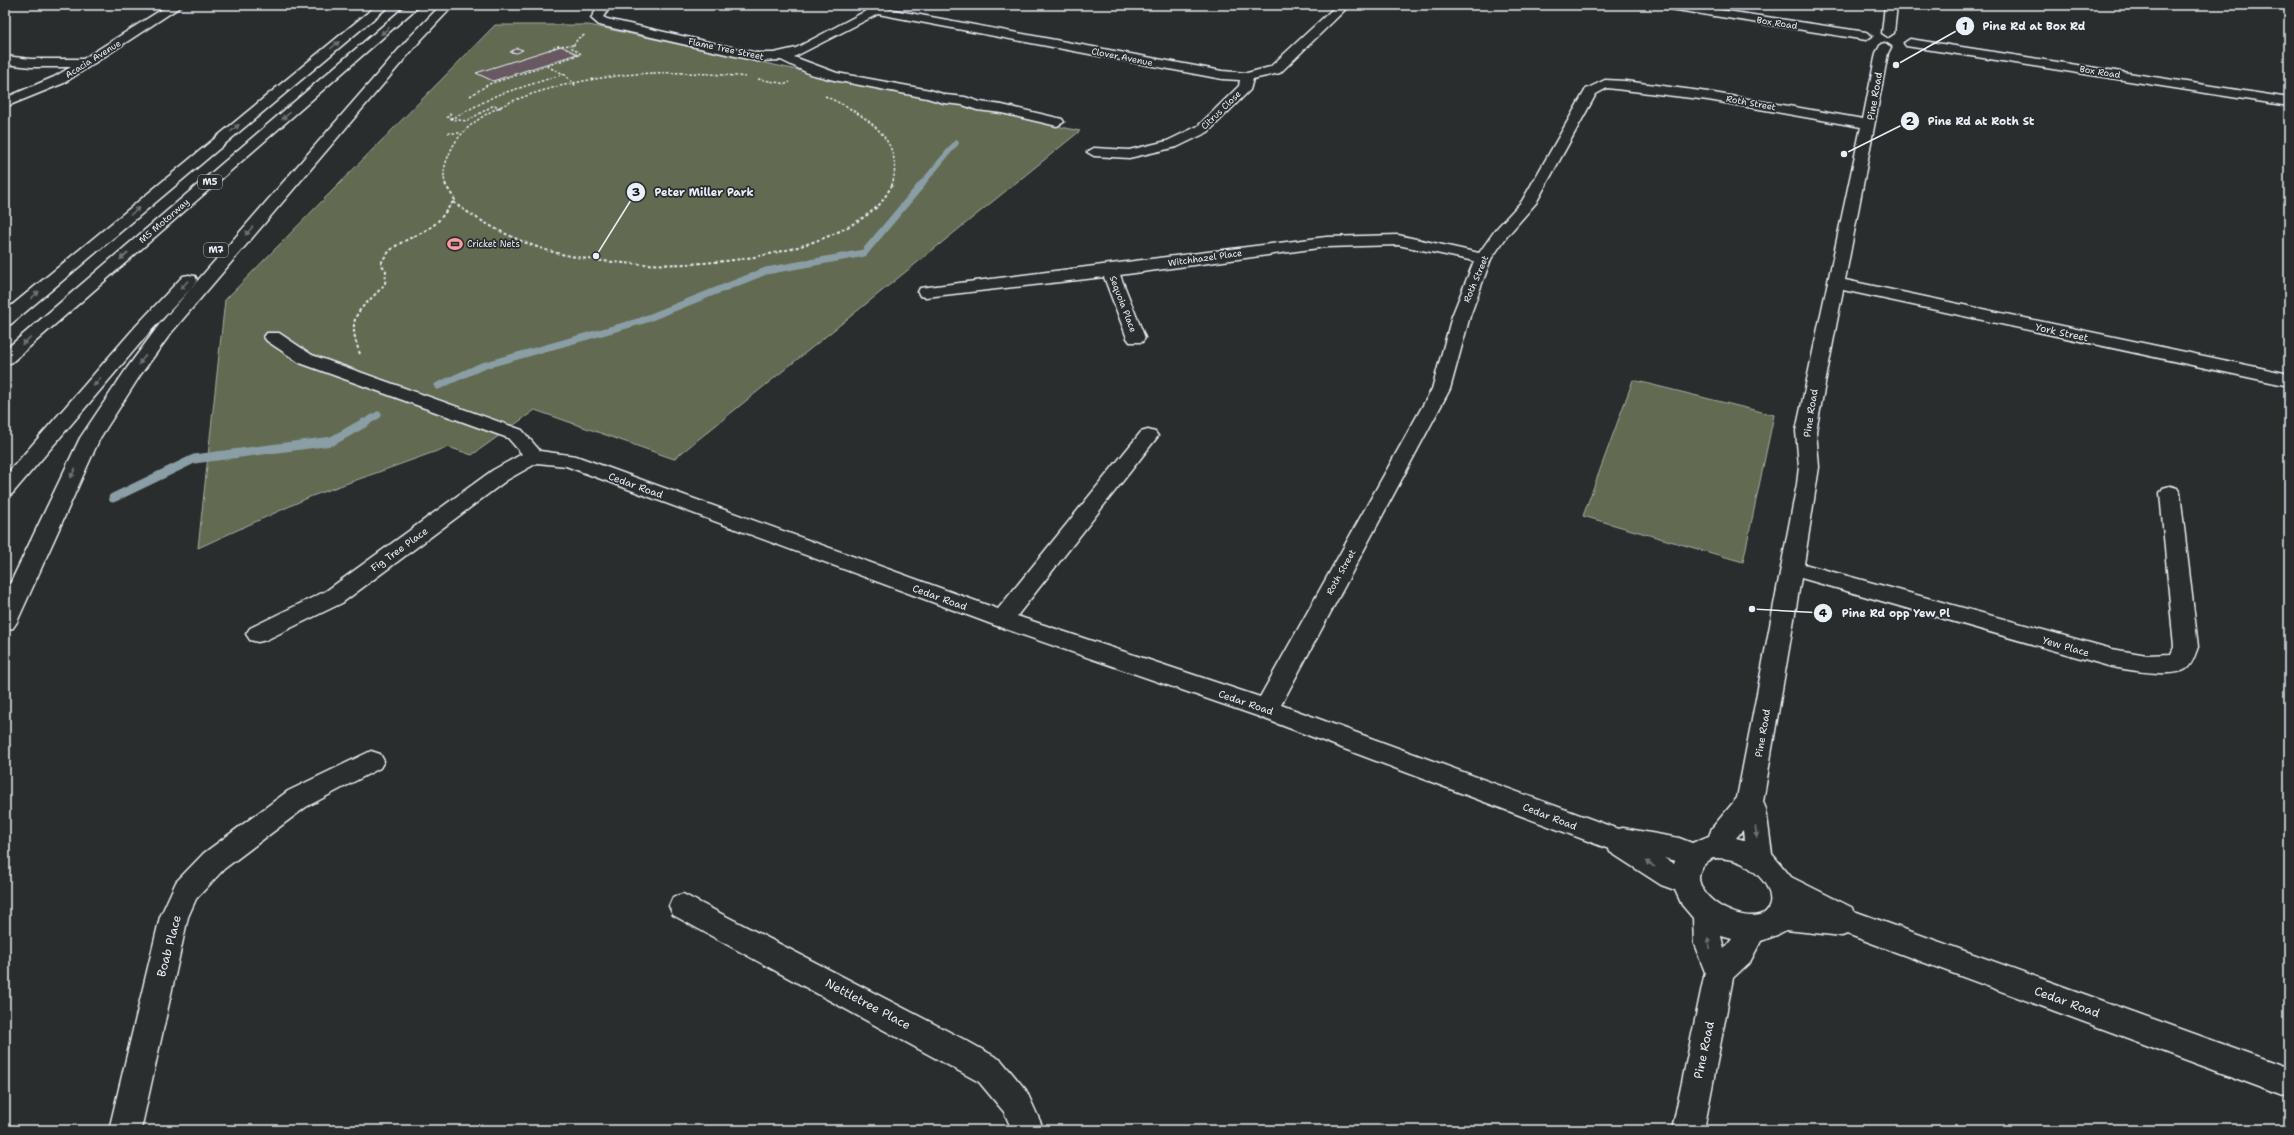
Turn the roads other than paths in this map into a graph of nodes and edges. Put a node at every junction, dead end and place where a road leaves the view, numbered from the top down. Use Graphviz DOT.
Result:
graph roads {
  1 [pos="177,5"];
  2 [pos="384,5"];
  3 [pos="414,5"];
  4 [pos="448,5"];
  5 [pos="606,5"];
  6 [pos="1344,5"];
  7 [pos="1664,5"];
  8 [pos="1891,5"];
  9 [pos="881,7"];
  10 [pos="421,32"];
  11 [pos="1896,43"];
  12 [pos="784,57"];
  13 [pos="5,60"];
  14 [pos="88,63"];
  15 [pos="1247,77"];
  16 [pos="2289,102"];
  17 [pos="5,103"];
  18 [pos="1057,122"];
  19 [pos="1869,124"];
  20 [pos="1094,152"];
  21 [pos="1483,259"];
  22 [pos="1110,271"];
  23 [pos="1836,283"];
  24 [pos="926,292"];
  25 [pos="5,320"];
  26 [pos="273,337"];
  27 [pos="1136,338"];
  28 [pos="5,359"];
  29 [pos="2289,380"];
  30 [pos="1148,436"];
  31 [pos="534,456"];
  32 [pos="5,489"];
  33 [pos="2170,494"];
  34 [pos="1791,568"];
  35 [pos="1002,619"];
  36 [pos="5,622"];
  37 [pos="258,634"];
  38 [pos="1266,709"];
  39 [pos="371,761"];
  40 [pos="1749,806"];
  41 [pos="1721,846"];
  42 [pos="1757,858"];
  43 [pos="1688,869"];
  44 [pos="1782,886"];
  45 [pos="683,906"];
  46 [pos="1708,914"];
  47 [pos="1781,915"];
  48 [pos="1844,920"];
  49 [pos="1751,929"];
  50 [pos="1720,970"];
  51 [pos="2289,1083"];
  52 [pos="125,1130"];
  53 [pos="1028,1130"];
  54 [pos="1688,1130"];
  1 -- 14 [label="main road, Acacia Avenue"];
  25 -- 2 [label="main road, M5, one-way"];
  3 -- 28 [label="main road, M5 Motorway / M5, one-way"];
  4 -- 10 [label="main road"];
  5 -- 12 [label="main road, Flame Tree Street"];
  6 -- 15 [label="main road, Clover Avenue"];
  7 -- 11 [label="main road, Box Road"];
  8 -- 11 [label="main road, Pine Road"];
  9 -- 12 [label="main road, Flame Tree Street"];
  9 -- 15 [label="main road, Clover Avenue"];
  10 -- 32 [label="main road, M7, one-way"];
  10 -- 36 [label="main road, one-way"];
  11 -- 16 [label="main road, Box Road"];
  11 -- 19 [label="main road, Pine Road"];
  12 -- 18 [label="main road"];
  13 -- 14 [label="main road"];
  14 -- 17 [label="main road, Acacia Avenue"];
  15 -- 20 [label="main road, Citrus Close"];
  19 -- 21 [label="main road, Roth Street"];
  19 -- 23 [label="main road, Pine Road"];
  21 -- 22 [label="main road, Witchhazel Place"];
  21 -- 38 [label="main road, Roth Street"];
  22 -- 24 [label="main road, Witchhazel Place"];
  22 -- 27 [label="main road, Sequoia Place"];
  23 -- 29 [label="main road, York Street"];
  23 -- 34 [label="main road, Pine Road"];
  26 -- 31 [label="main road"];
  30 -- 35 [label="main road"];
  31 -- 35 [label="main road, Cedar Road"];
  31 -- 37 [label="main road, Fig Tree Place"];
  33 -- 34 [label="main road, Yew Place"];
  34 -- 40 [label="main road, Pine Road"];
  35 -- 38 [label="main road, Cedar Road"];
  38 -- 43 [label="main road, Cedar Road"];
  39 -- 52 [label="main road, Boab Place"];
  40 -- 41 [label="main road"];
  40 -- 42 [label="main road, Pine Road, one-way"];
  41 -- 42 [label="main road"];
  41 -- 43 [label="main road"];
  42 -- 44 [label="main road"];
  43 -- 46 [label="main road"];
  44 -- 47 [label="main road"];
  44 -- 48 [label="main road, Cedar Road"];
  45 -- 53 [label="main road, Nettletree Place"];
  46 -- 49 [label="main road"];
  50 -- 46 [label="main road, one-way"];
  47 -- 48 [label="main road, Cedar Road"];
  47 -- 49 [label="main road"];
  48 -- 51 [label="main road, Cedar Road"];
  49 -- 50 [label="main road"];
  50 -- 54 [label="main road, Pine Road"];
}
